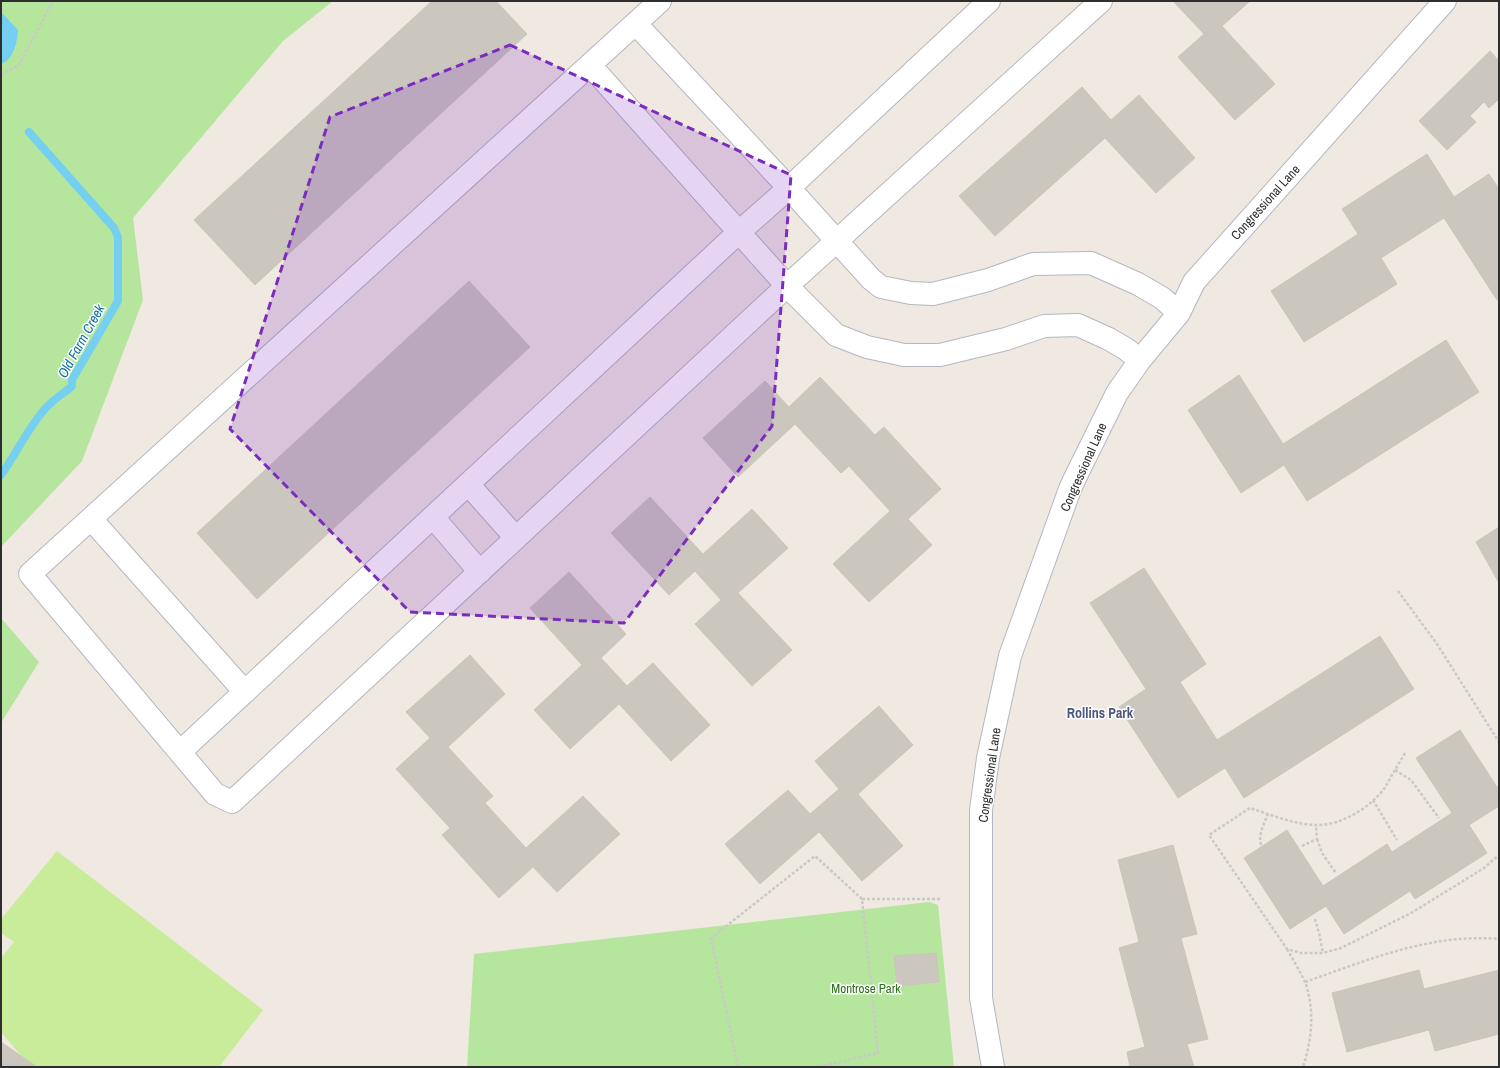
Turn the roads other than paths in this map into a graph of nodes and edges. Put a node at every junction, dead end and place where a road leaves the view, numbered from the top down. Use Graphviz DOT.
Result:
graph roads {
  1 [pos="660,1"];
  2 [pos="989,1"];
  3 [pos="1101,1"];
  4 [pos="1445,1"];
  5 [pos="636,24"];
  6 [pos="590,65"];
  7 [pos="789,188"];
  8 [pos="739,232"];
  9 [pos="836,242"];
  10 [pos="787,286"];
  11 [pos="1179,313"];
  12 [pos="1140,360"];
  13 [pos="468,484"];
  14 [pos="433,517"];
  15 [pos="91,519"];
  16 [pos="516,538"];
  17 [pos="480,572"];
  18 [pos="245,692"];
  19 [pos="180,752"];
  20 [pos="993,1067"];
  1 -- 5 [label="street"];
  2 -- 7 [label="street"];
  3 -- 9 [label="street"];
  4 -- 11 [label="street, Congressional Lane"];
  5 -- 6 [label="street"];
  5 -- 7 [label="street"];
  6 -- 8 [label="street"];
  6 -- 15 [label="street"];
  7 -- 8 [label="street"];
  7 -- 9 [label="street"];
  8 -- 10 [label="street"];
  8 -- 13 [label="street"];
  9 -- 10 [label="street"];
  9 -- 11 [label="street"];
  10 -- 12 [label="street"];
  10 -- 16 [label="street"];
  11 -- 12 [label="street, Congressional Lane"];
  12 -- 20 [label="street, Congressional Lane"];
  13 -- 14 [label="street"];
  13 -- 16 [label="street"];
  14 -- 17 [label="street"];
  14 -- 18 [label="street"];
  15 -- 18 [label="street"];
  15 -- 19 [label="street"];
  16 -- 17 [label="street"];
  17 -- 19 [label="street"];
  18 -- 19 [label="street"];
}
